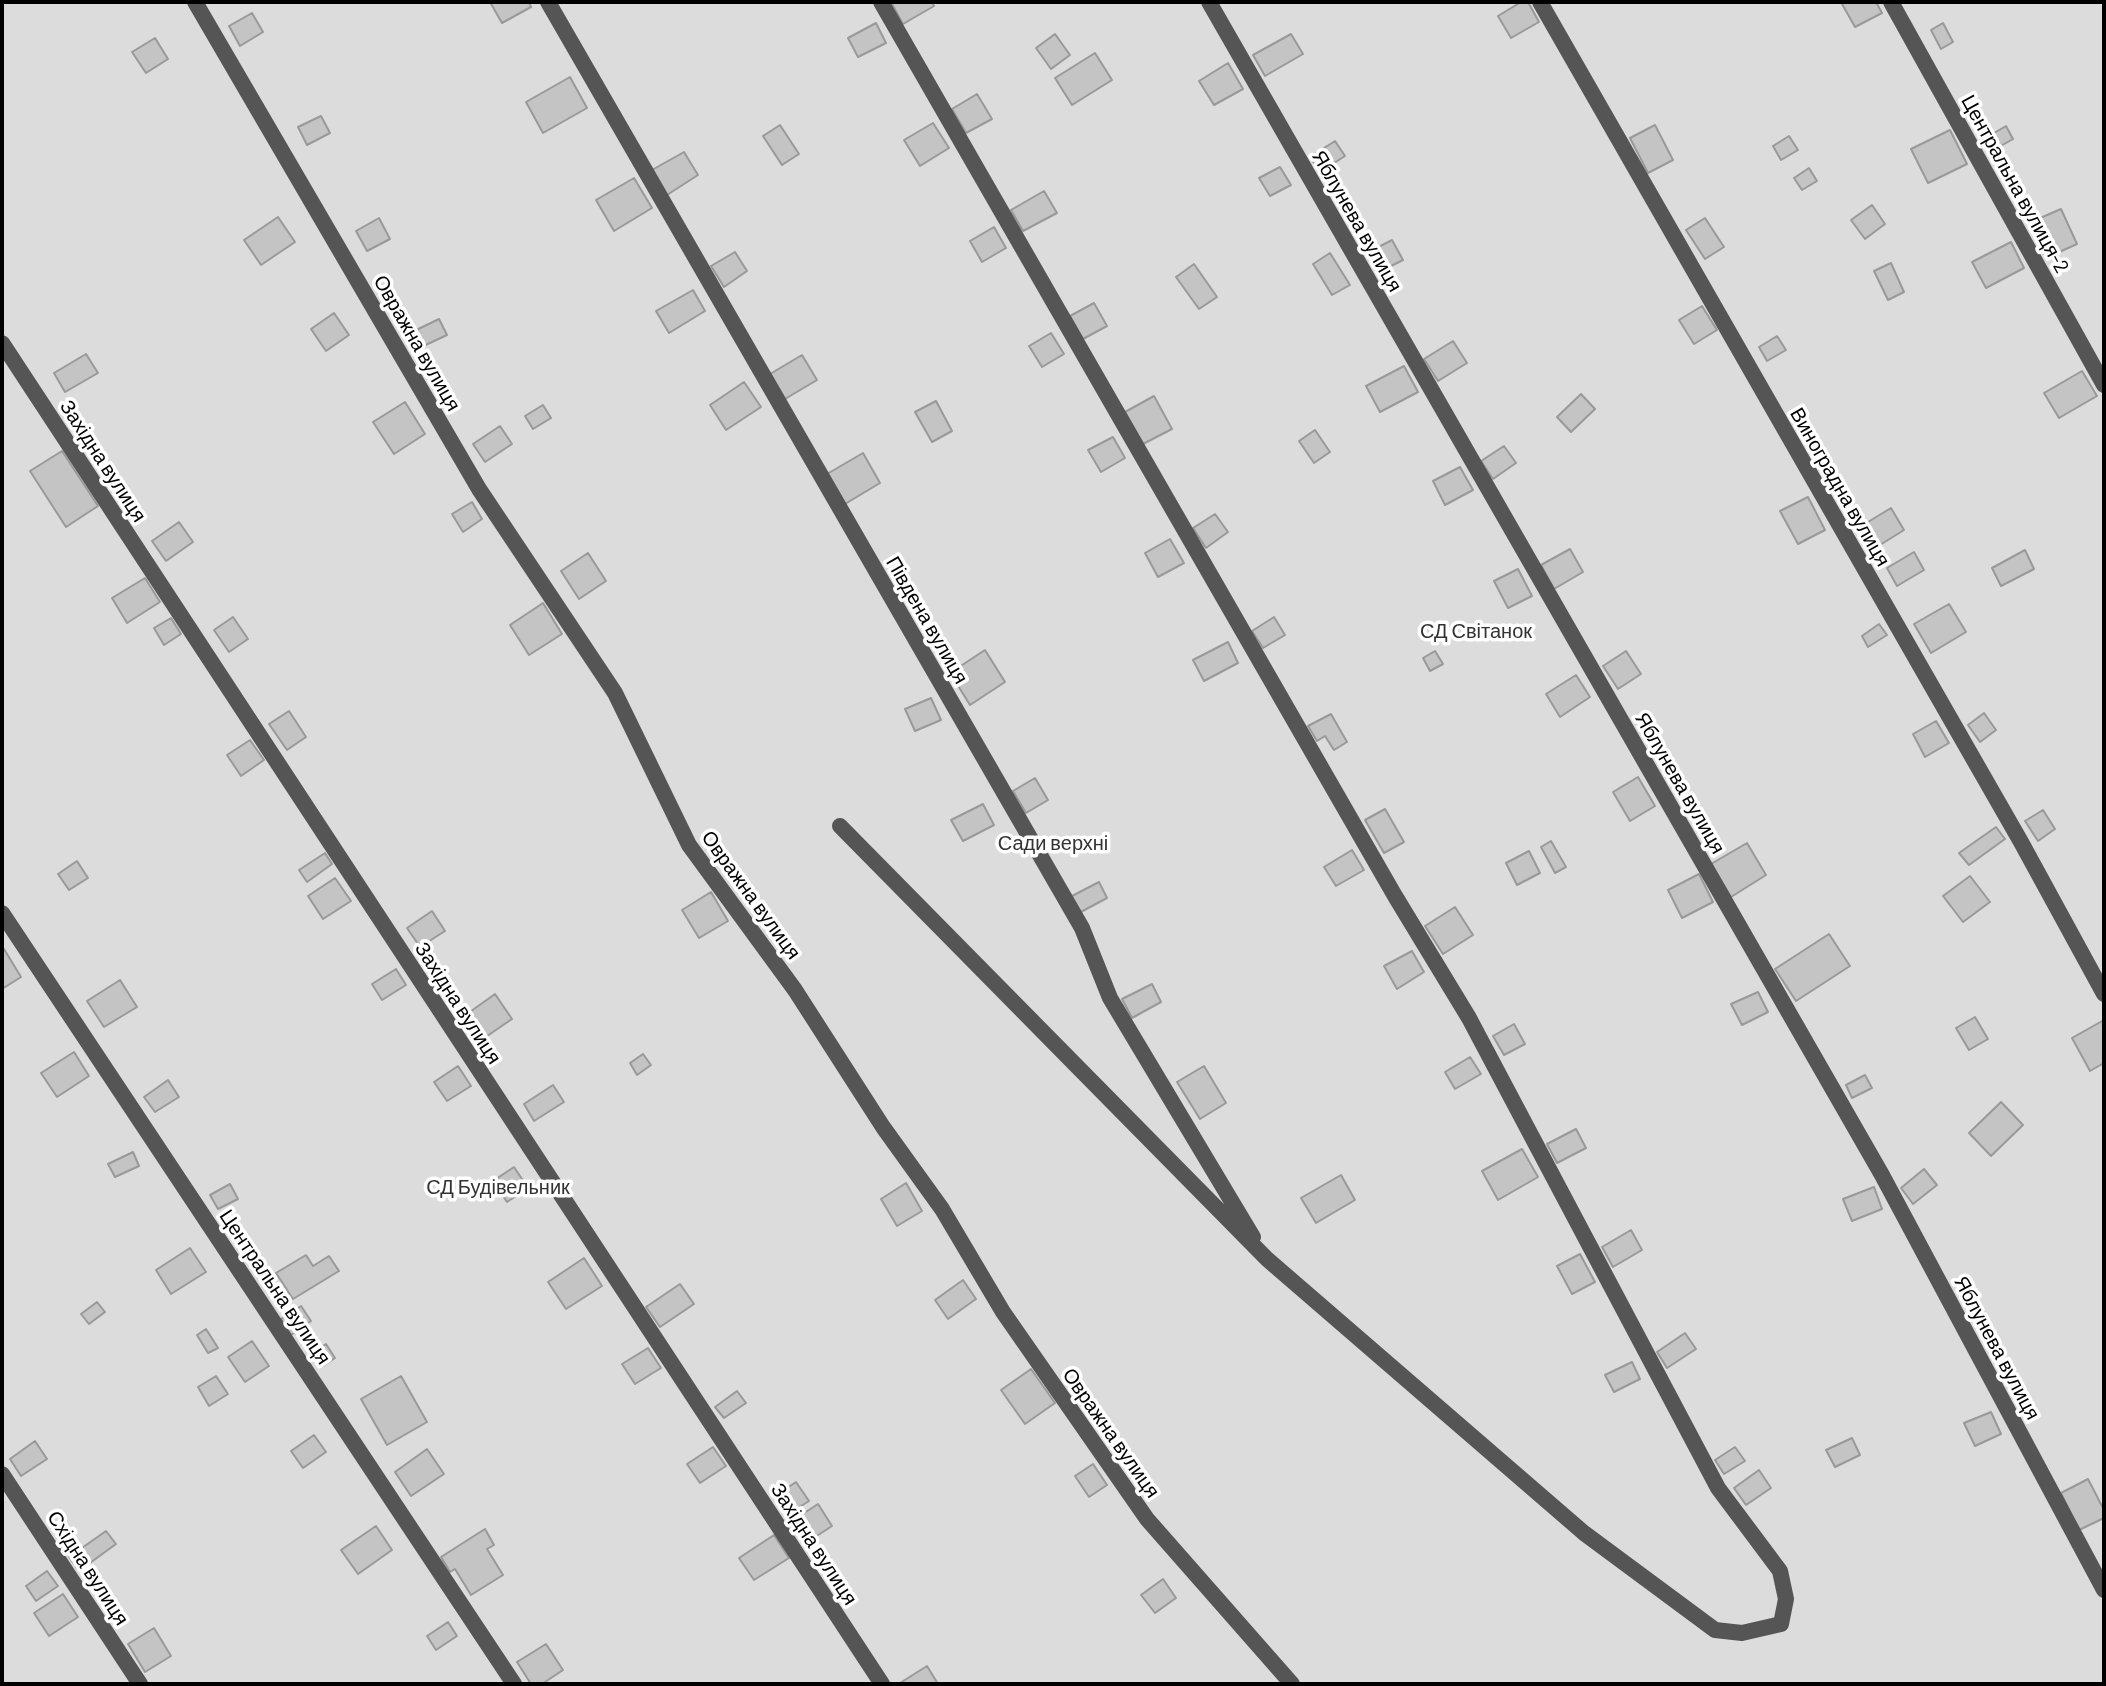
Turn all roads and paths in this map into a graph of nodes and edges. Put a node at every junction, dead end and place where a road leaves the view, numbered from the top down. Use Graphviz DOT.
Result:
graph roads {
  1 [pos="195,2"];
  2 [pos="548,2"];
  3 [pos="881,2"];
  4 [pos="1209,2"];
  5 [pos="1540,2"];
  6 [pos="1891,2"];
  7 [pos="2,343"];
  8 [pos="2104,385"];
  9 [pos="840,826"];
  10 [pos="2,913"];
  11 [pos="2104,994"];
  12 [pos="1267,1259"];
  13 [pos="2,1474"];
  14 [pos="2104,1590"];
  15 [pos="140,1684"];
  16 [pos="514,1684"];
  17 [pos="882,1684"];
  18 [pos="1292,1684"];
  1 -- 18 [label="lane, Овражна вулиця"];
  2 -- 12 [label="lane, Південа вулиця"];
  3 -- 12 [label="lane"];
  4 -- 14 [label="lane, Яблунева вулиця"];
  5 -- 11 [label="lane, Виноградна вулиця"];
  6 -- 8 [label="lane, Центральна вулиця-2"];
  7 -- 17 [label="lane, Західна вулиця"];
  9 -- 12 [label="lane"];
  10 -- 16 [label="lane, Центральна вулиця"];
  13 -- 15 [label="lane, Східна вулиця"];
}
